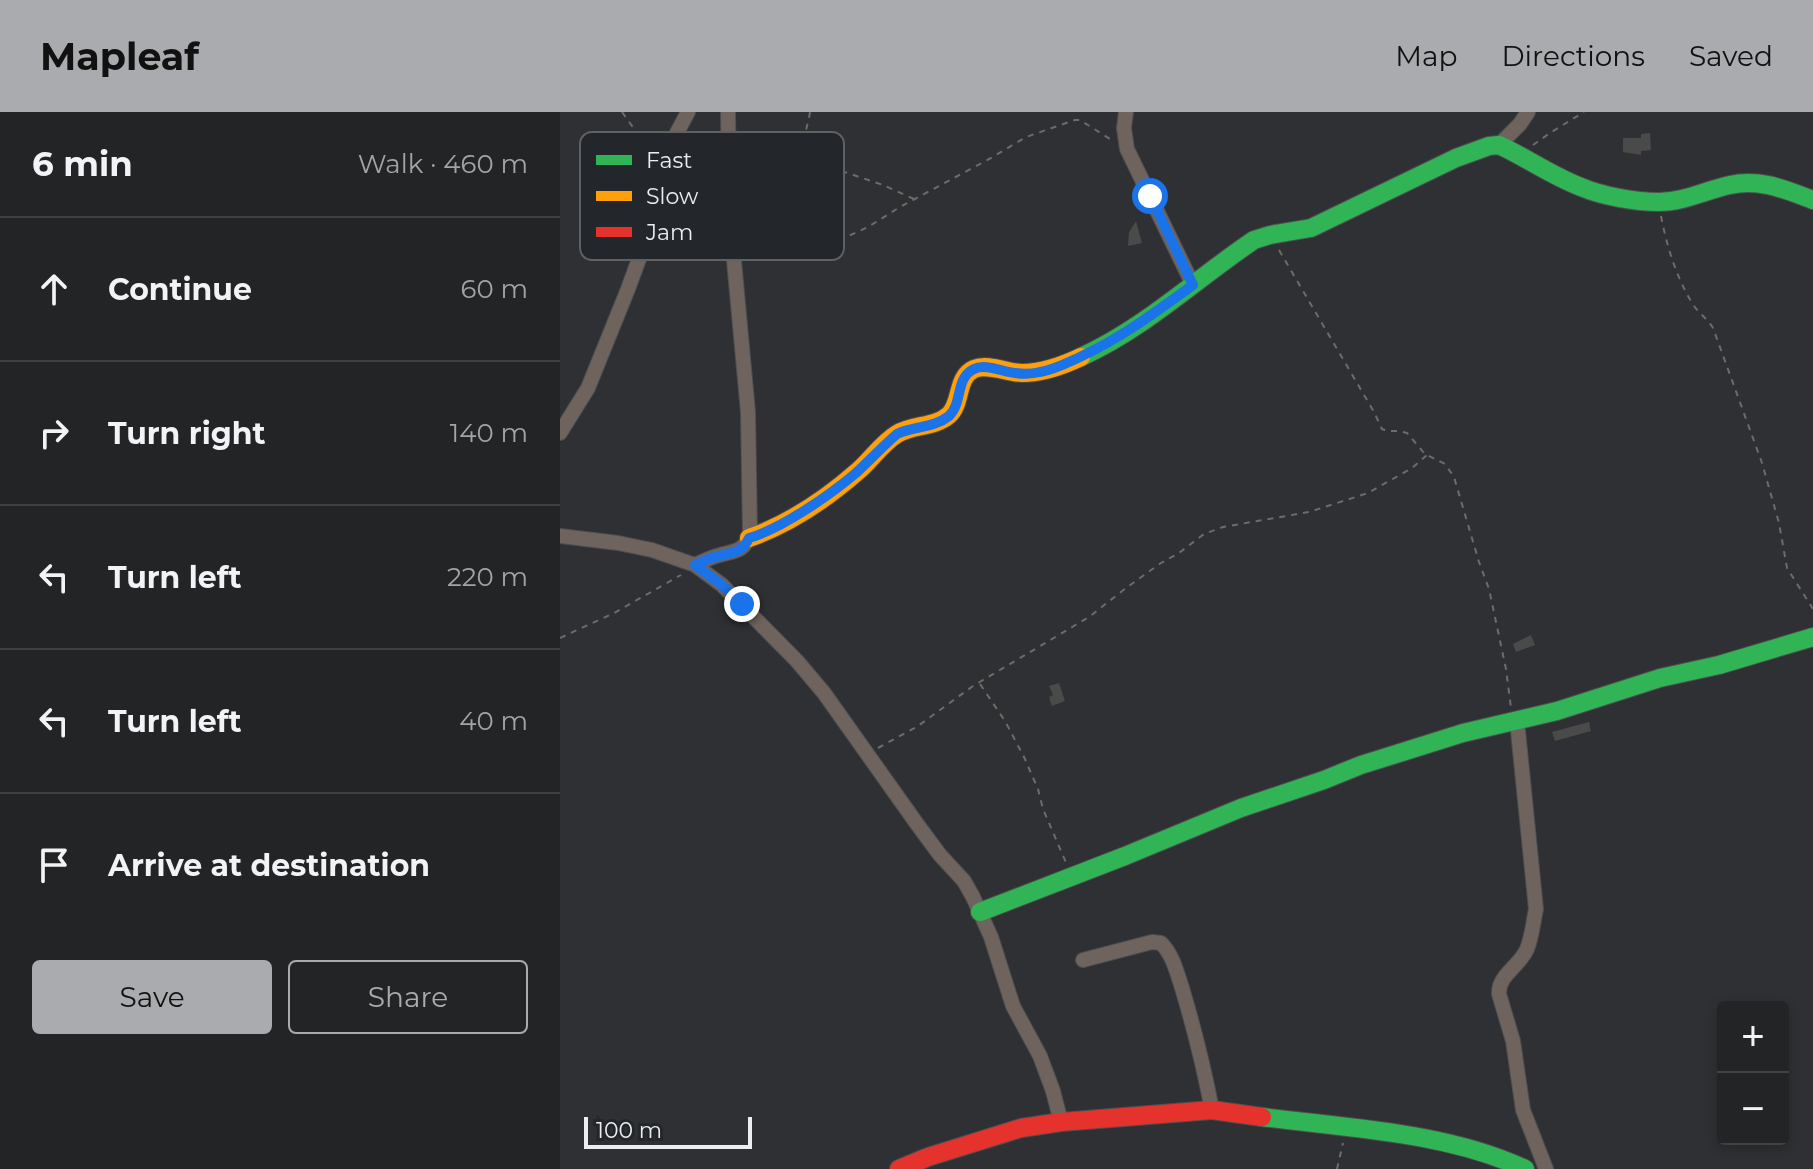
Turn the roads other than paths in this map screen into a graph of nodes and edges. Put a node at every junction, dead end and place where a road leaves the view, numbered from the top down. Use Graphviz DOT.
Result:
graph roads {
  1 [pos="688,112"];
  2 [pos="728,112"];
  3 [pos="1126,112"];
  4 [pos="1528,112"];
  5 [pos="677,132"];
  6 [pos="728,132"];
  7 [pos="1499,145"];
  8 [pos="1813,200"];
  9 [pos="639,260"];
  10 [pos="734,260"];
  11 [pos="1193,285"];
  12 [pos="560,433"];
  13 [pos="560,536"];
  14 [pos="749,538"];
  15 [pos="695,565"];
  16 [pos="1813,637"];
  17 [pos="1515,721"];
  18 [pos="980,912"];
  19 [pos="1083,960"];
  20 [pos="1212,1110"];
  21 [pos="1061,1122"];
  22 [pos="899,1169"];
  23 [pos="1525,1169"];
  24 [pos="1546,1169"];
  1 -- 5 [label="street"];
  2 -- 6 [label="street"];
  3 -- 11 [label="street"];
  4 -- 7 [label="street"];
  7 -- 8 [label="street"];
  7 -- 11 [label="street"];
  9 -- 12 [label="street"];
  10 -- 14 [label="street"];
  11 -- 14 [label="street"];
  13 -- 15 [label="street"];
  14 -- 15 [label="street"];
  15 -- 18 [label="street"];
  16 -- 17 [label="street"];
  17 -- 18 [label="street"];
  17 -- 24 [label="street"];
  18 -- 21 [label="street"];
  19 -- 20 [label="street"];
  20 -- 21 [label="street"];
  20 -- 23 [label="street"];
  21 -- 22 [label="street"];
}
